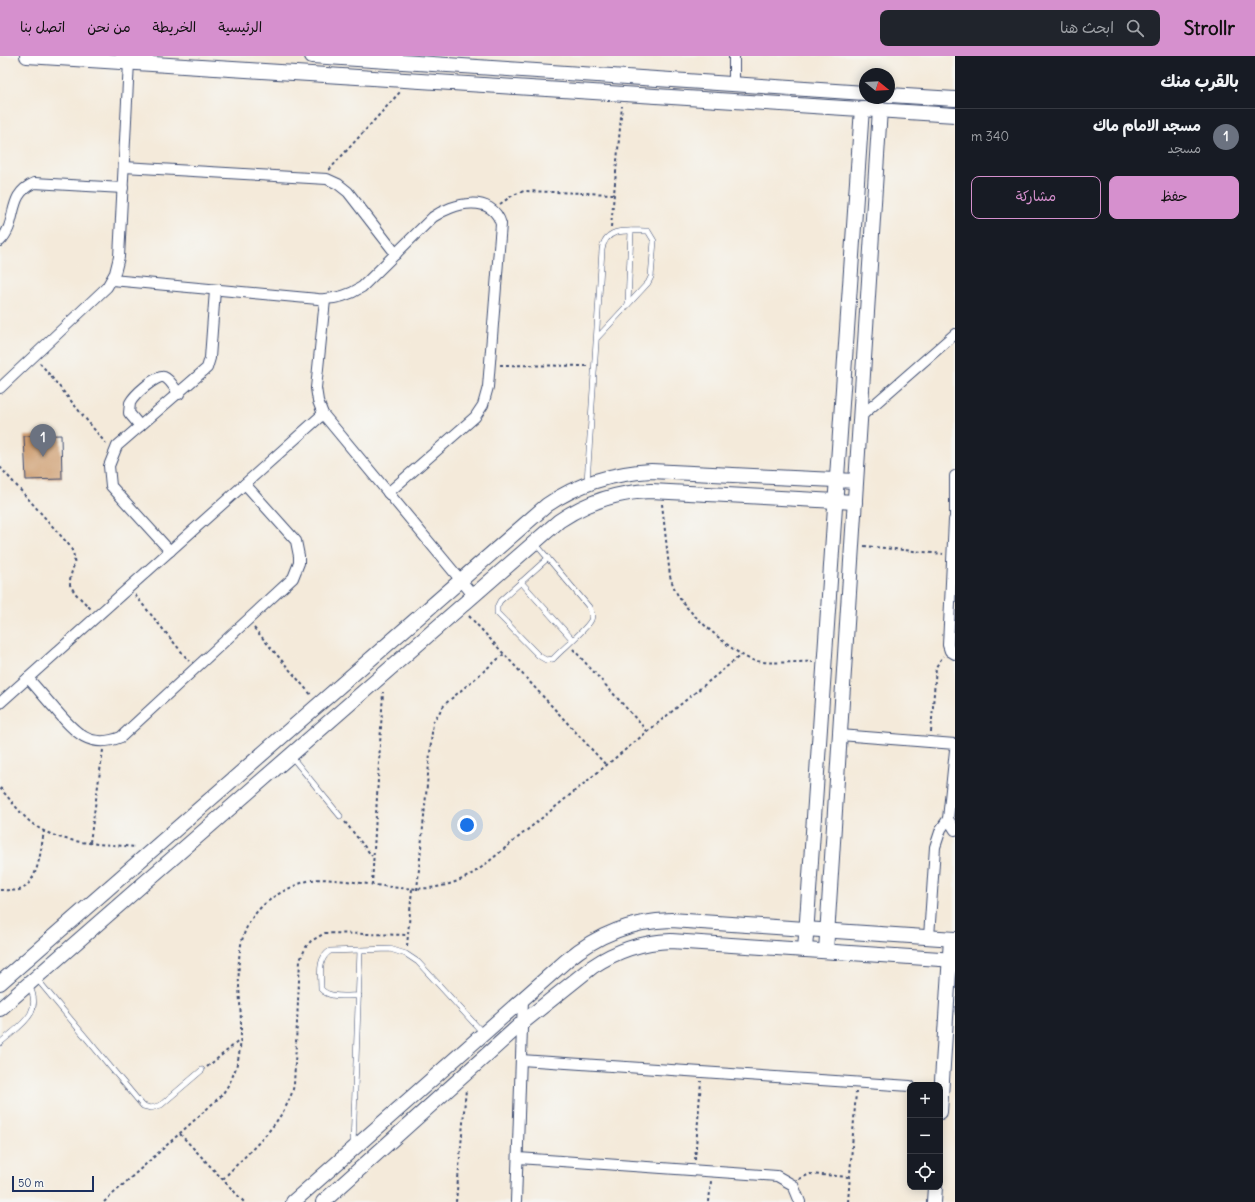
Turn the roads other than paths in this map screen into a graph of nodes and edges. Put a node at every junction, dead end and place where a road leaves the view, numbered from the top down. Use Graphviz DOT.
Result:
graph roads {
  1 [pos="27,56"];
  2 [pos="312,56"];
  3 [pos="734,56"];
  4 [pos="349,58"];
  5 [pos="129,62"];
  6 [pos="347,76"];
  7 [pos="624,77"];
  8 [pos="734,85"];
  9 [pos="623,93"];
  10 [pos="859,93"];
  11 [pos="895,95"];
  12 [pos="955,99"];
  13 [pos="862,108"];
  14 [pos="880,109"];
  15 [pos="955,115"];
  16 [pos="124,167"];
  17 [pos="122,188"];
  18 [pos="631,231"];
  19 [pos="0,241"];
  20 [pos="396,254"];
  21 [pos="112,280"];
  22 [pos="215,290"];
  23 [pos="325,300"];
  24 [pos="628,304"];
  25 [pos="955,334"];
  26 [pos="597,338"];
  27 [pos="0,388"];
  28 [pos="179,394"];
  29 [pos="323,414"];
  30 [pos="860,417"];
  31 [pos="140,426"];
  32 [pos="955,476"];
  33 [pos="837,480"];
  34 [pos="856,481"];
  35 [pos="587,483"];
  36 [pos="245,484"];
  37 [pos="388,493"];
  38 [pos="836,501"];
  39 [pos="855,502"];
  40 [pos="955,522"];
  41 [pos="534,542"];
  42 [pos="170,551"];
  43 [pos="548,558"];
  44 [pos="461,580"];
  45 [pos="521,582"];
  46 [pos="474,595"];
  47 [pos="570,641"];
  48 [pos="953,653"];
  49 [pos="28,678"];
  50 [pos="0,703"];
  51 [pos="840,735"];
  52 [pos="955,744"];
  53 [pos="955,750"];
  54 [pos="290,755"];
  55 [pos="242,772"];
  56 [pos="254,787"];
  57 [pos="340,816"];
  58 [pos="948,819"];
  59 [pos="955,830"];
  60 [pos="807,929"];
  61 [pos="828,931"];
  62 [pos="929,937"];
  63 [pos="953,939"];
  64 [pos="360,950"];
  65 [pos="805,950"];
  66 [pos="826,951"];
  67 [pos="952,960"];
  68 [pos="32,981"];
  69 [pos="0,983"];
  70 [pos="359,996"];
  71 [pos="523,999"];
  72 [pos="0,1009"];
  73 [pos="522,1023"];
  74 [pos="484,1034"];
  75 [pos="0,1043"];
  76 [pos="521,1060"];
  77 [pos="202,1070"];
  78 [pos="942,1082"];
  79 [pos="907,1086"];
  80 [pos="353,1148"];
  81 [pos="518,1158"];
  82 [pos="935,1190"];
  83 [pos="293,1202"];
  84 [pos="323,1202"];
  85 [pos="516,1202"];
  86 [pos="800,1202"];
  87 [pos="934,1202"];
  1 -- 5 [label="street"];
  2 -- 4 [label="street"];
  3 -- 8 [label="street"];
  4 -- 6 [label="street"];
  4 -- 7 [label="street"];
  5 -- 6 [label="street"];
  5 -- 16 [label="street"];
  6 -- 9 [label="street"];
  7 -- 8 [label="street"];
  7 -- 9 [label="street"];
  8 -- 10 [label="street"];
  9 -- 13 [label="street"];
  11 -- 12 [label="street"];
  13 -- 14 [label="street"];
  13 -- 33 [label="street"];
  14 -- 15 [label="street"];
  14 -- 30 [label="street"];
  16 -- 17 [label="street"];
  16 -- 20 [label="street"];
  17 -- 19 [label="street"];
  17 -- 21 [label="street"];
  18 -- 24 [label="lane"];
  18 -- 24 [label="lane"];
  18 -- 26 [label="lane"];
  20 -- 23 [label="street"];
  20 -- 37 [label="street"];
  21 -- 22 [label="street"];
  21 -- 27 [label="street"];
  22 -- 23 [label="street"];
  22 -- 28 [label="street"];
  23 -- 29 [label="street"];
  24 -- 26 [label="lane"];
  25 -- 30 [label="street"];
  26 -- 35 [label="lane"];
  28 -- 31 [label="street"];
  28 -- 31 [label="street"];
  29 -- 36 [label="street"];
  29 -- 37 [label="street"];
  30 -- 34 [label="street"];
  31 -- 42 [label="street"];
  32 -- 40 [label="street"];
  33 -- 34 [label="street"];
  33 -- 35 [label="street"];
  33 -- 38 [label="street"];
  34 -- 39 [label="street"];
  35 -- 44 [label="street"];
  36 -- 42 [label="street"];
  36 -- 49 [label="street"];
  37 -- 44 [label="street"];
  38 -- 39 [label="street"];
  38 -- 41 [label="street"];
  38 -- 60 [label="street"];
  39 -- 51 [label="street"];
  40 -- 48 [label="street"];
  41 -- 43 [label="lane"];
  41 -- 46 [label="street"];
  42 -- 49 [label="street"];
  43 -- 45 [label="lane"];
  43 -- 47 [label="lane"];
  44 -- 46 [label="street"];
  44 -- 55 [label="street"];
  45 -- 47 [label="lane"];
  45 -- 47 [label="lane"];
  46 -- 54 [label="street"];
  49 -- 50 [label="street"];
  51 -- 52 [label="street"];
  51 -- 61 [label="street"];
  53 -- 58 [label="street"];
  54 -- 56 [label="street"];
  54 -- 57 [label="lane"];
  55 -- 56 [label="street"];
  55 -- 69 [label="street"];
  56 -- 68 [label="street"];
  58 -- 59 [label="street"];
  58 -- 62 [label="street"];
  60 -- 61 [label="street"];
  60 -- 65 [label="street"];
  60 -- 71 [label="street"];
  61 -- 62 [label="street"];
  61 -- 66 [label="street"];
  62 -- 63 [label="street"];
  63 -- 67 [label="street"];
  64 -- 70 [label="lane"];
  64 -- 70 [label="lane"];
  64 -- 74 [label="lane"];
  65 -- 66 [label="street"];
  65 -- 73 [label="street"];
  66 -- 67 [label="street"];
  67 -- 78 [label="street"];
  68 -- 72 [label="street"];
  68 -- 75 [label="lane"];
  68 -- 77 [label="lane"];
  70 -- 80 [label="lane"];
  71 -- 73 [label="street"];
  71 -- 74 [label="street"];
  73 -- 76 [label="street"];
  73 -- 84 [label="street"];
  74 -- 80 [label="street"];
  76 -- 79 [label="street"];
  76 -- 81 [label="street"];
  80 -- 83 [label="street"];
  81 -- 85 [label="street"];
  81 -- 86 [label="street"];
  82 -- 87 [label="street"];
}
